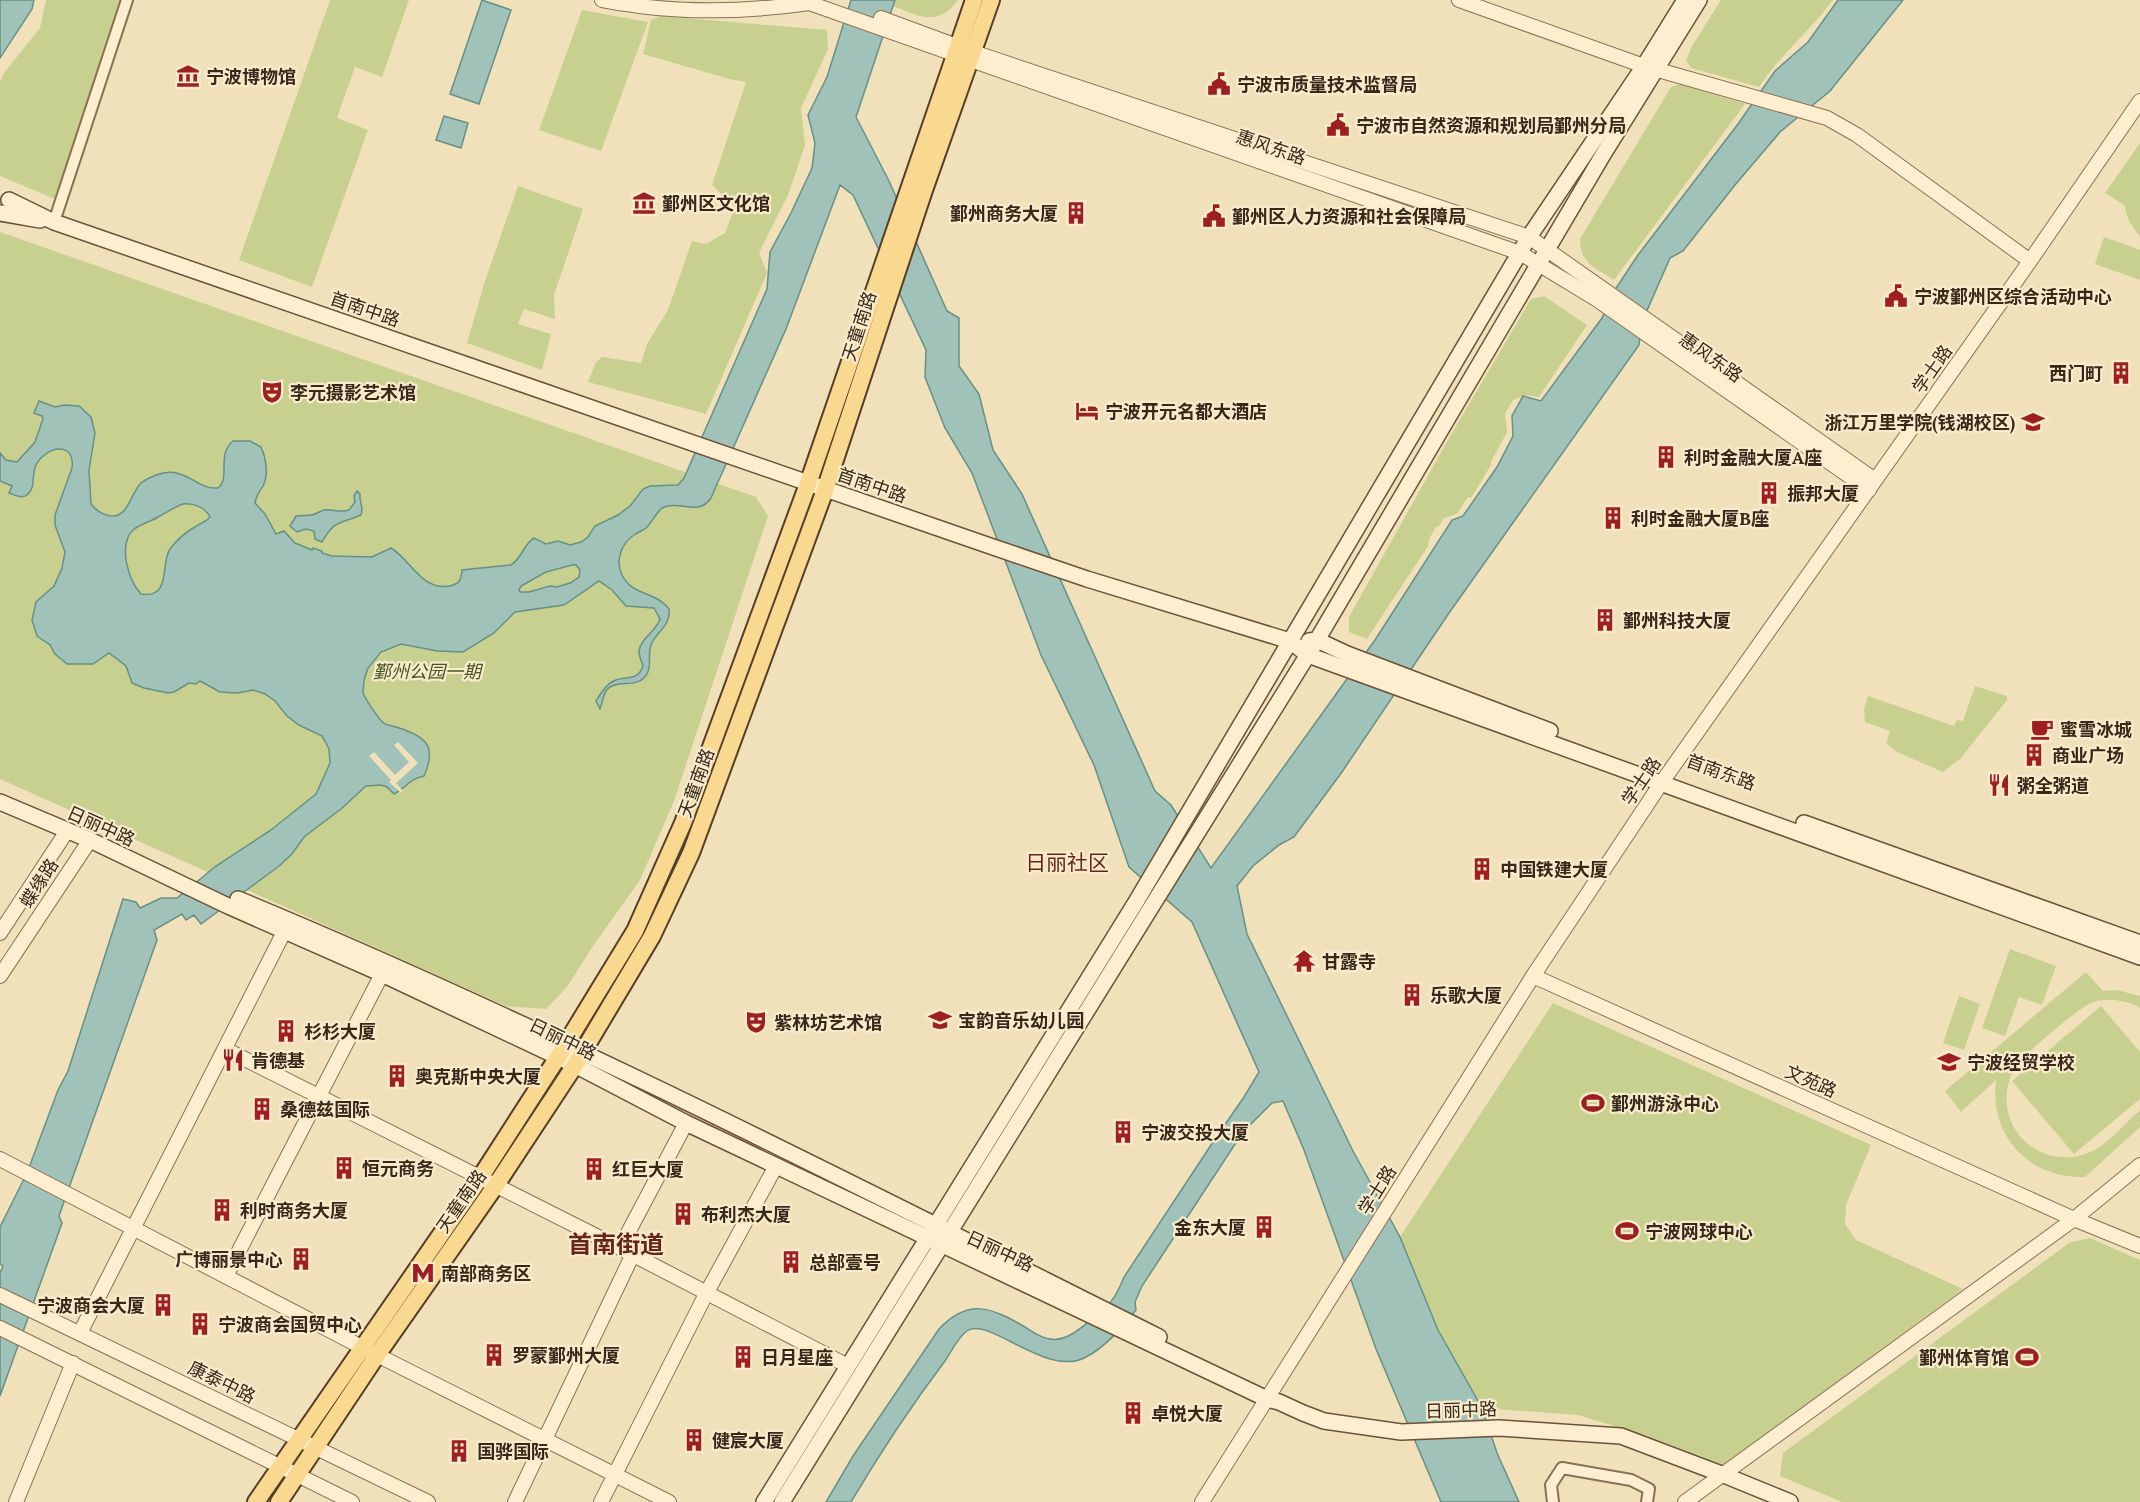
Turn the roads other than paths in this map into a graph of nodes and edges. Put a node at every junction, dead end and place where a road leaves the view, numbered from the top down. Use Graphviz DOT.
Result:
graph roads {
  1 [pos="128,0"];
  2 [pos="602,0"];
  3 [pos="831,0"];
  4 [pos="974,0"];
  5 [pos="992,0"];
  6 [pos="1459,0"];
  7 [pos="1684,0"];
  8 [pos="1699,0"];
  9 [pos="843,8"];
  10 [pos="964,53"];
  11 [pos="1650,67"];
  12 [pos="2140,101"];
  13 [pos="9,200"];
  14 [pos="0,213"];
  15 [pos="54,222"];
  16 [pos="1529,237"];
  17 [pos="1547,249"];
  18 [pos="1520,253"];
  19 [pos="2030,261"];
  20 [pos="1538,264"];
  21 [pos="1600,294"];
  22 [pos="808,484"];
  23 [pos="1872,485"];
  24 [pos="825,490"];
  25 [pos="1317,640"];
  26 [pos="1290,641"];
  27 [pos="1308,655"];
  28 [pos="1665,778"];
  29 [pos="0,792"];
  30 [pos="0,802"];
  31 [pos="70,827"];
  32 [pos="90,840"];
  33 [pos="186,881"];
  34 [pos="233,903"];
  35 [pos="285,930"];
  36 [pos="0,933"];
  37 [pos="2140,943"];
  38 [pos="2140,957"];
  39 [pos="382,974"];
  40 [pos="0,976"];
  41 [pos="1533,976"];
  42 [pos="225,1049"];
  43 [pos="562,1051"];
  44 [pos="579,1059"];
  45 [pos="318,1096"];
  46 [pos="686,1123"];
  47 [pos="0,1159"];
  48 [pos="2140,1165"];
  49 [pos="776,1166"];
  50 [pos="480,1178"];
  51 [pos="496,1185"];
  52 [pos="2074,1219"];
  53 [pos="943,1227"];
  54 [pos="135,1228"];
  55 [pos="935,1241"];
  56 [pos="2140,1246"];
  57 [pos="626,1252"];
  58 [pos="226,1276"];
  59 [pos="706,1294"];
  60 [pos="0,1295"];
  61 [pos="1081,1304"];
  62 [pos="0,1328"];
  63 [pos="80,1333"];
  64 [pos="370,1352"];
  65 [pos="73,1363"];
  66 [pos="848,1366"];
  67 [pos="1273,1397"];
  68 [pos="299,1439"];
  69 [pos="545,1439"];
  70 [pos="316,1448"];
  71 [pos="280,1466"];
  72 [pos="614,1474"];
  73 [pos="297,1475"];
  74 [pos="1724,1475"];
  75 [pos="16,1502"];
  76 [pos="256,1502"];
  77 [pos="279,1502"];
  78 [pos="352,1502"];
  79 [pos="428,1502"];
  80 [pos="515,1502"];
  81 [pos="601,1502"];
  82 [pos="669,1502"];
  83 [pos="764,1502"];
  84 [pos="782,1502"];
  85 [pos="1202,1502"];
  86 [pos="1553,1502"];
  87 [pos="1647,1502"];
  88 [pos="1685,1502"];
  89 [pos="1790,1502"];
  1 -- 15 [label="street"];
  2 -- 9 [label="street, 惠风东路"];
  3 -- 9 [label="street, 惠风东路"];
  4 -- 10 [label="main road"];
  5 -- 10 [label="main road, 天童南路"];
  6 -- 11 [label="street"];
  7 -- 11 [label="main road"];
  8 -- 11 [label="main road"];
  9 -- 10 [label="street, 惠风东路"];
  10 -- 16 [label="street, 惠风东路"];
  10 -- 18 [label="street, 惠风东路"];
  10 -- 22 [label="main road, 天童南路"];
  10 -- 24 [label="main road, 天童南路"];
  11 -- 16 [label="main road"];
  11 -- 17 [label="main road"];
  11 -- 19 [label="street"];
  12 -- 19 [label="street, 学士路"];
  13 -- 15 [label="main road, 首南中路"];
  14 -- 15 [label="main road, 首南中路"];
  15 -- 22 [label="main road, 首南中路"];
  16 -- 17 [label="street, 惠风东路"];
  16 -- 18 [label="main road"];
  17 -- 20 [label="main road"];
  17 -- 21 [label="street, 惠风东路"];
  18 -- 20 [label="street, 惠风东路"];
  18 -- 26 [label="main road"];
  19 -- 23 [label="street, 学士路"];
  20 -- 21 [label="street, 惠风东路"];
  20 -- 25 [label="main road"];
  21 -- 23 [label="street, 惠风东路"];
  22 -- 24 [label="main road, 首南中路"];
  22 -- 43 [label="main road, 天童南路"];
  23 -- 28 [label="street, 学士路"];
  24 -- 26 [label="main road, 首南中路"];
  24 -- 44 [label="main road, 天童南路"];
  25 -- 26 [label="main road, 首南东路"];
  25 -- 27 [label="main road"];
  25 -- 28 [label="main road, 首南东路"];
  26 -- 27 [label="main road"];
  26 -- 53 [label="main road"];
  27 -- 28 [label="main road, 首南东路"];
  27 -- 53 [label="main road"];
  28 -- 37 [label="main road, 首南东路"];
  28 -- 38 [label="main road, 首南东路"];
  28 -- 41 [label="street, 学士路"];
  29 -- 31 [label="main road, 日丽中路"];
  30 -- 31 [label="main road, 日丽中路"];
  31 -- 32 [label="main road, 日丽中路"];
  31 -- 33 [label="main road"];
  31 -- 36 [label="street, 蝶缘路"];
  32 -- 33 [label="main road, 日丽中路"];
  32 -- 40 [label="street, 蝶缘路"];
  33 -- 34 [label="main road"];
  34 -- 35 [label="main road, 日丽中路"];
  34 -- 43 [label="main road, 日丽中路"];
  35 -- 39 [label="main road, 日丽中路"];
  35 -- 42 [label="street"];
  39 -- 43 [label="main road, 日丽中路"];
  39 -- 45 [label="street"];
  41 -- 52 [label="street, 文苑路"];
  41 -- 67 [label="street, 学士路"];
  42 -- 45 [label="street"];
  42 -- 54 [label="street"];
  43 -- 44 [label="main road, 日丽中路"];
  43 -- 50 [label="main road, 天童南路"];
  44 -- 46 [label="main road, 日丽中路"];
  44 -- 51 [label="main road, 天童南路"];
  44 -- 53 [label="main road, 日丽中路"];
  45 -- 50 [label="street"];
  45 -- 58 [label="street"];
  46 -- 49 [label="main road, 日丽中路"];
  46 -- 57 [label="street"];
  47 -- 54 [label="street"];
  48 -- 52 [label="street"];
  49 -- 55 [label="main road, 日丽中路"];
  49 -- 59 [label="street"];
  50 -- 51 [label="street"];
  50 -- 64 [label="main road, 天童南路"];
  51 -- 57 [label="street"];
  51 -- 64 [label="main road, 天童南路"];
  52 -- 56 [label="street, 文苑路"];
  52 -- 74 [label="street"];
  53 -- 55 [label="main road"];
  53 -- 61 [label="main road, 日丽中路"];
  54 -- 58 [label="street"];
  54 -- 63 [label="street"];
  55 -- 61 [label="main road, 日丽中路"];
  55 -- 66 [label="main road"];
  55 -- 84 [label="main road"];
  57 -- 59 [label="street"];
  57 -- 69 [label="street"];
  58 -- 64 [label="street"];
  59 -- 66 [label="street"];
  59 -- 72 [label="street"];
  60 -- 63 [label="street, 康泰中路"];
  61 -- 67 [label="main road, 日丽中路"];
  62 -- 65 [label="street"];
  63 -- 68 [label="street, 康泰中路"];
  64 -- 68 [label="main road, 天童南路"];
  64 -- 69 [label="street"];
  64 -- 70 [label="main road, 天童南路"];
  65 -- 71 [label="street"];
  65 -- 75 [label="street"];
  66 -- 83 [label="main road"];
  67 -- 74 [label="main road, 日丽中路"];
  67 -- 85 [label="street, 学士路"];
  68 -- 70 [label="street, 康泰中路"];
  68 -- 71 [label="main road, 天童南路"];
  69 -- 72 [label="street"];
  69 -- 80 [label="street"];
  70 -- 73 [label="main road, 天童南路"];
  70 -- 79 [label="street, 康泰中路"];
  71 -- 73 [label="street"];
  71 -- 76 [label="main road, 天童南路"];
  72 -- 81 [label="street"];
  72 -- 82 [label="street"];
  73 -- 77 [label="main road, 天童南路"];
  73 -- 78 [label="street"];
  74 -- 88 [label="street"];
  74 -- 89 [label="main road, 日丽中路"];
  86 -- 87 [label="street"];
}
